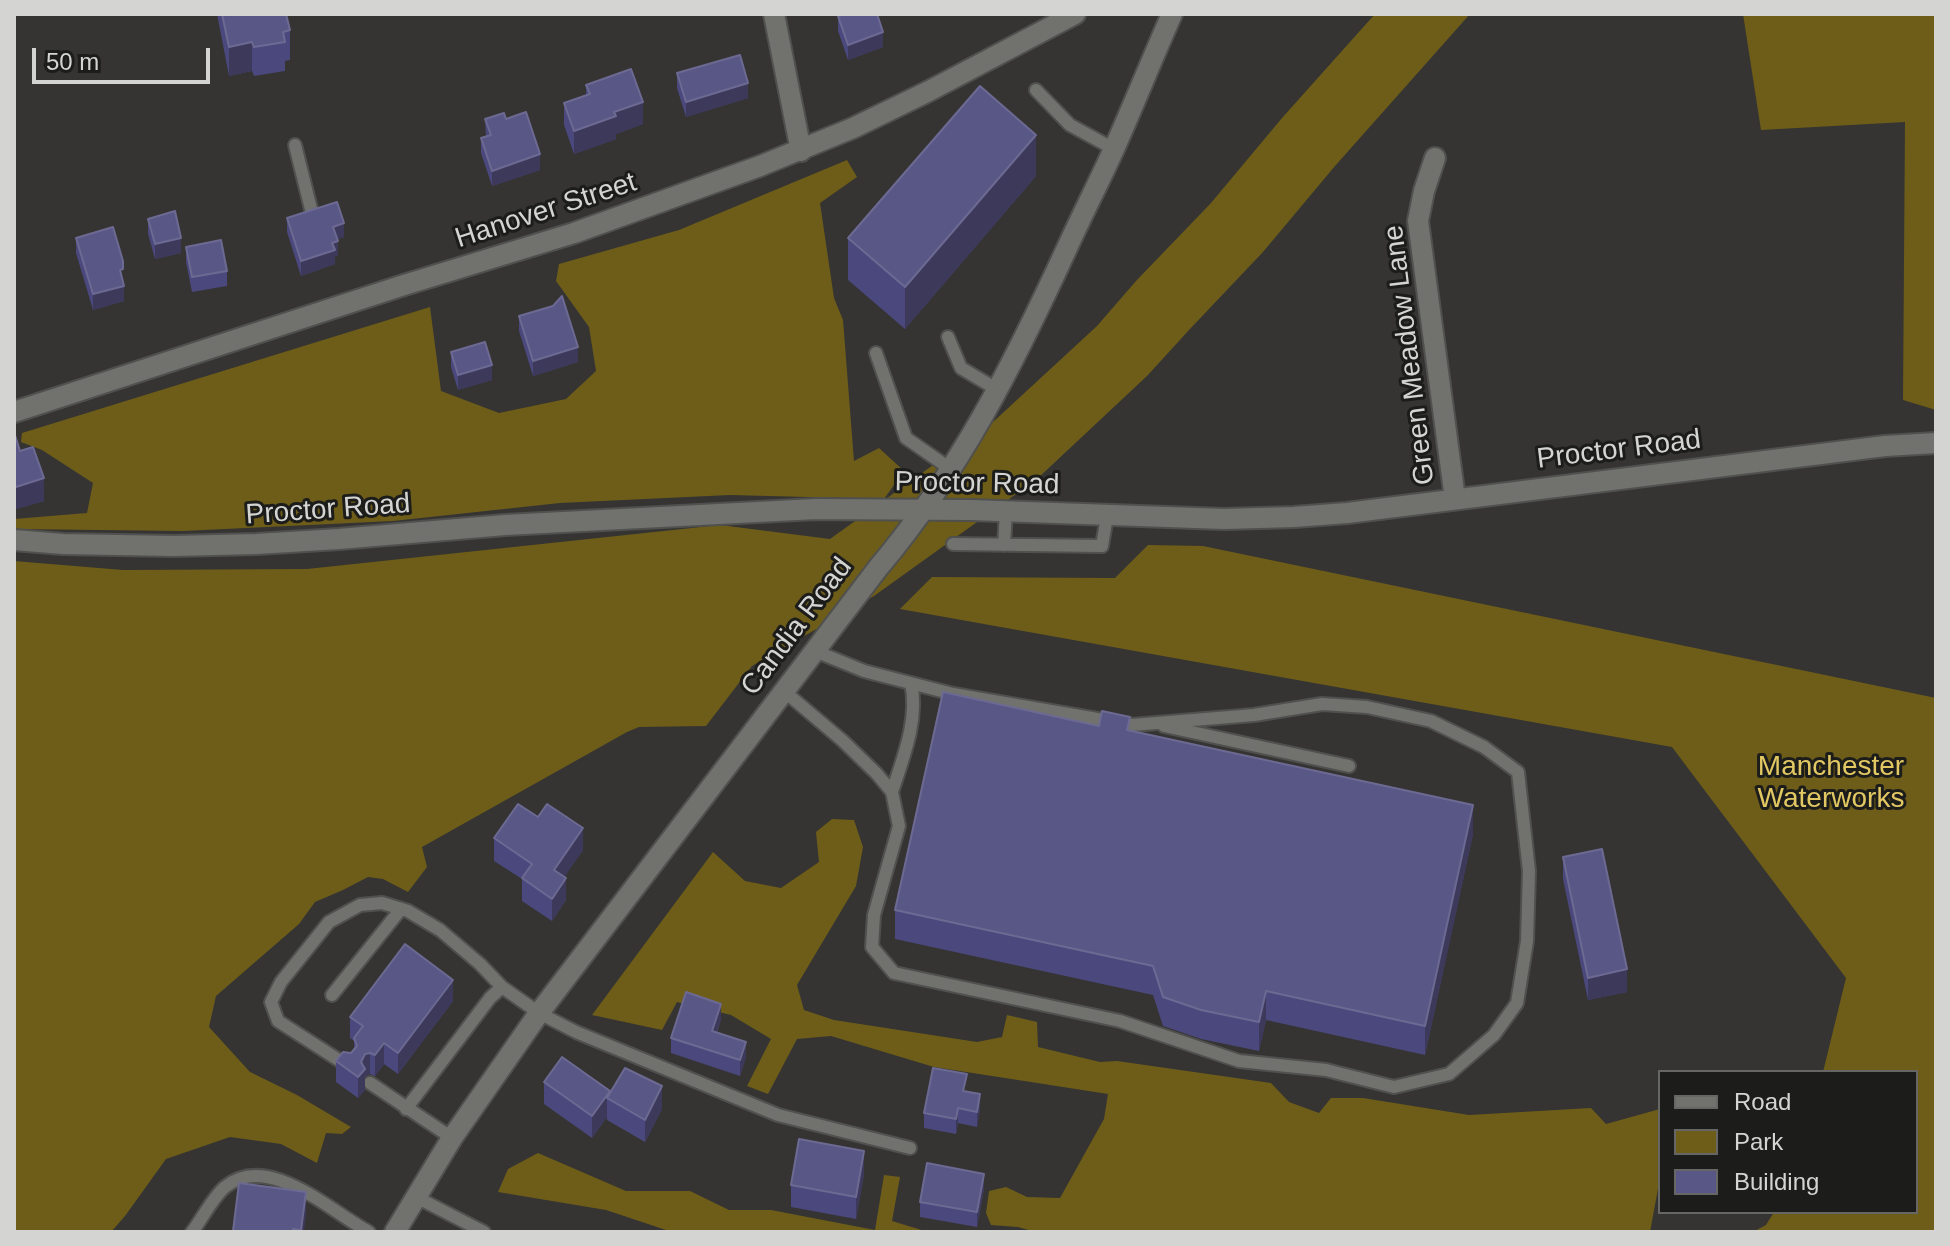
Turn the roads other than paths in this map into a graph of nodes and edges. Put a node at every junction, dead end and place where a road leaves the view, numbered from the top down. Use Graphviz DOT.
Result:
graph roads {
  1 [pos="774,14"];
  2 [pos="1075,14"];
  3 [pos="1172,14"];
  4 [pos="1036,90"];
  5 [pos="295,145"];
  6 [pos="1114,149"];
  7 [pos="801,151"];
  8 [pos="1435,158"];
  9 [pos="312,213"];
  10 [pos="948,337"];
  11 [pos="876,353"];
  12 [pos="998,390"];
  13 [pos="14,412"];
  14 [pos="1936,443"];
  15 [pos="952,470"];
  16 [pos="1455,499"];
  17 [pos="923,511"];
  18 [pos="1006,512"];
  19 [pos="1107,516"];
  20 [pos="14,540"];
  21 [pos="953,544"];
  22 [pos="1004,545"];
  23 [pos="815,651"];
  24 [pos="911,683"];
  25 [pos="784,691"];
  26 [pos="1151,724"];
  27 [pos="1349,766"];
  28 [pos="892,792"];
  29 [pos="401,909"];
  30 [pos="502,987"];
  31 [pos="332,995"];
  32 [pos="539,1013"];
  33 [pos="348,1066"];
  34 [pos="370,1083"];
  35 [pos="406,1109"];
  36 [pos="452,1138"];
  37 [pos="910,1148"];
  38 [pos="416,1197"];
  39 [pos="192,1232"];
  40 [pos="369,1232"];
  41 [pos="395,1232"];
  42 [pos="484,1232"];
  1 -- 7 [label="main road"];
  2 -- 7 [label="main road, Hanover Street"];
  3 -- 6 [label="main road, Candia Road"];
  4 -- 6 [label="lane"];
  5 -- 9 [label="lane"];
  6 -- 12 [label="main road, Candia Road"];
  7 -- 13 [label="main road, Hanover Street"];
  8 -- 16 [label="main road, Green Meadow Lane"];
  10 -- 12 [label="lane"];
  11 -- 15 [label="lane"];
  12 -- 15 [label="main road, Candia Road"];
  14 -- 16 [label="main road, Proctor Road"];
  15 -- 17 [label="main road, Candia Road"];
  16 -- 19 [label="main road, Proctor Road"];
  17 -- 18 [label="main road, Proctor Road"];
  17 -- 20 [label="main road, Proctor Road"];
  17 -- 23 [label="main road, Candia Road"];
  18 -- 19 [label="main road, Proctor Road"];
  18 -- 22 [label="lane"];
  19 -- 22 [label="lane"];
  21 -- 22 [label="lane"];
  23 -- 24 [label="lane"];
  23 -- 25 [label="main road, Candia Road"];
  24 -- 26 [label="lane"];
  24 -- 28 [label="lane"];
  25 -- 28 [label="lane"];
  25 -- 32 [label="main road, Candia Road"];
  26 -- 27 [label="lane"];
  26 -- 28 [label="lane"];
  29 -- 30 [label="lane"];
  29 -- 31 [label="lane"];
  29 -- 33 [label="lane"];
  30 -- 32 [label="lane"];
  30 -- 35 [label="lane"];
  32 -- 36 [label="main road, Candia Road"];
  32 -- 37 [label="lane"];
  34 -- 35 [label="lane"];
  35 -- 36 [label="lane"];
  36 -- 38 [label="main road, Candia Road"];
  38 -- 41 [label="main road, Candia Road"];
  38 -- 42 [label="lane"];
  39 -- 40 [label="lane"];
}
